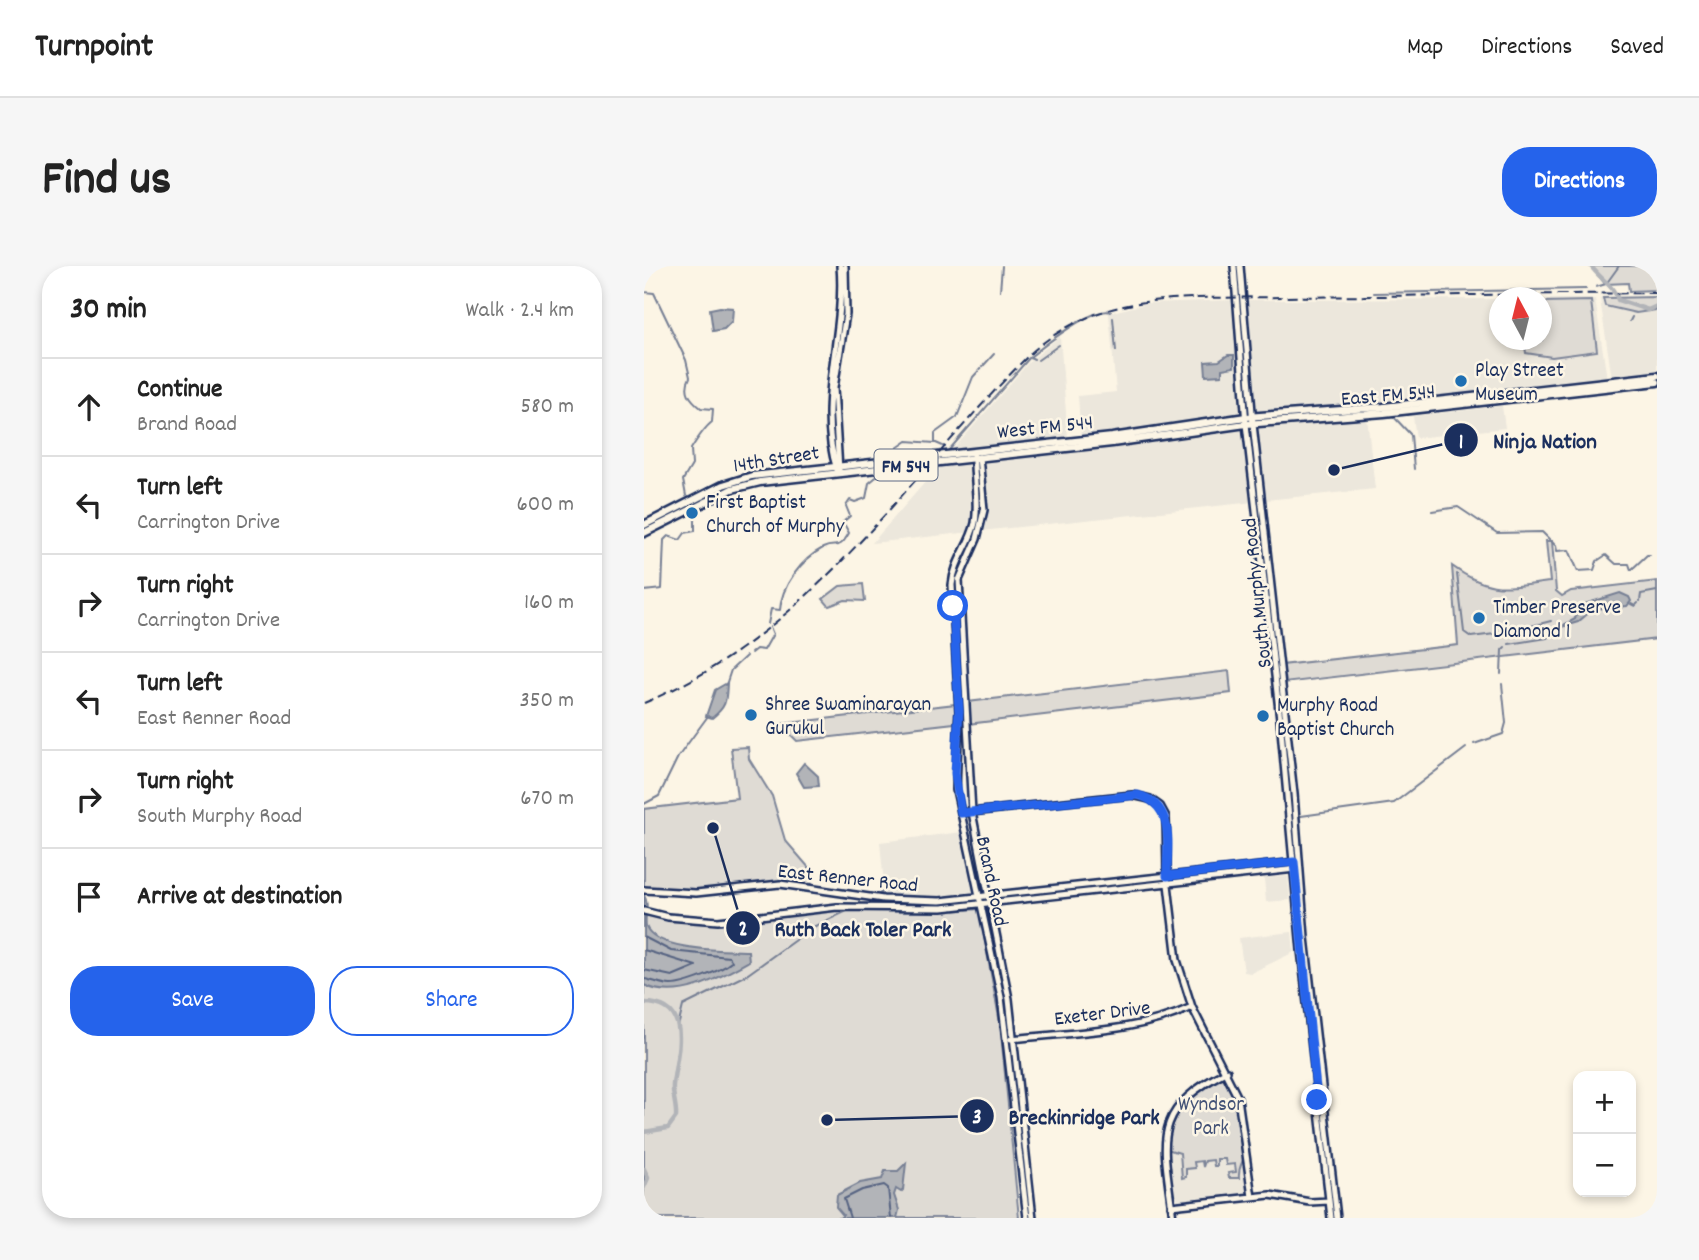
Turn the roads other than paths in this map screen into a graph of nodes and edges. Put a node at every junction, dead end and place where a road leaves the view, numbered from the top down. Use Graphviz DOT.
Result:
graph roads {
  1 [pos="842,266"];
  2 [pos="1234,266"];
  3 [pos="1240,266"];
  4 [pos="1245,350"];
  5 [pos="1657,376"];
  6 [pos="1657,382"];
  7 [pos="1470,398"];
  8 [pos="1437,408"];
  9 [pos="1306,416"];
  10 [pos="1249,420"];
  11 [pos="976,455"];
  12 [pos="837,469"];
  13 [pos="980,493"];
  14 [pos="644,525"];
  15 [pos="644,533"];
  16 [pos="972,812"];
  17 [pos="961,813"];
  18 [pos="1297,865"];
  19 [pos="1167,876"];
  20 [pos="1168,883"];
  21 [pos="978,884"];
  22 [pos="644,890"];
  23 [pos="984,896"];
  24 [pos="968,898"];
  25 [pos="986,904"];
  26 [pos="644,911"];
  27 [pos="1004,972"];
  28 [pos="996,974"];
  29 [pos="1192,1007"];
  30 [pos="1009,1039"];
  31 [pos="1227,1071"];
  32 [pos="1252,1197"];
  33 [pos="1329,1200"];
  34 [pos="1171,1206"];
  35 [pos="1027,1218"];
  36 [pos="1033,1218"];
  37 [pos="1173,1218"];
  38 [pos="1331,1218"];
  39 [pos="1336,1218"];
  1 -- 12 [label="main road"];
  2 -- 4 [label="main road"];
  3 -- 4 [label="main road"];
  4 -- 10 [label="main road, South Murphy Road"];
  5 -- 7 [label="main road, East FM 544 / FM 544"];
  6 -- 8 [label="main road, East FM 544 / FM 544"];
  7 -- 8 [label="main road"];
  7 -- 9 [label="main road, East FM 544 / FM 544"];
  8 -- 9 [label="main road, East FM 544 / FM 544"];
  9 -- 10 [label="main road, East FM 544 / FM 544"];
  10 -- 11 [label="main road, West FM 544 / FM 544"];
  10 -- 18 [label="main road, South Murphy Road"];
  11 -- 12 [label="main road, West FM 544 / FM 544"];
  11 -- 13 [label="main road, Brand Road"];
  12 -- 14 [label="main road, 14th Street"];
  12 -- 15 [label="main road, 14th Street"];
  13 -- 16 [label="main road, Brand Road"];
  13 -- 17 [label="main road, Brand Road"];
  16 -- 17 [label="main road"];
  16 -- 19 [label="main road"];
  16 -- 23 [label="main road, Brand Road"];
  17 -- 21 [label="main road, Brand Road"];
  18 -- 19 [label="main road, East Renner Road"];
  18 -- 20 [label="main road, East Renner Road"];
  18 -- 33 [label="main road, South Murphy Road"];
  18 -- 39 [label="main road, South Murphy Road"];
  19 -- 20 [label="main road"];
  19 -- 23 [label="main road, East Renner Road"];
  20 -- 25 [label="main road, East Renner Road"];
  20 -- 29 [label="main road"];
  21 -- 23 [label="main road, Brand Road"];
  21 -- 24 [label="main road"];
  22 -- 24 [label="main road, East Renner Road"];
  23 -- 24 [label="main road, East Renner Road"];
  23 -- 25 [label="main road, Brand Road"];
  25 -- 26 [label="main road, East Renner Road"];
  25 -- 27 [label="main road, Brand Road"];
  25 -- 28 [label="main road, Brand Road"];
  27 -- 28 [label="main road"];
  27 -- 30 [label="main road, Brand Road"];
  28 -- 30 [label="main road, Brand Road"];
  29 -- 30 [label="main road, Exeter Drive"];
  29 -- 31 [label="main road"];
  30 -- 35 [label="main road, Brand Road"];
  30 -- 36 [label="main road, Brand Road"];
  31 -- 32 [label="main road"];
  31 -- 34 [label="main road"];
  32 -- 33 [label="main road"];
  32 -- 34 [label="main road"];
  33 -- 38 [label="main road, South Murphy Road"];
  34 -- 37 [label="main road"];
}
